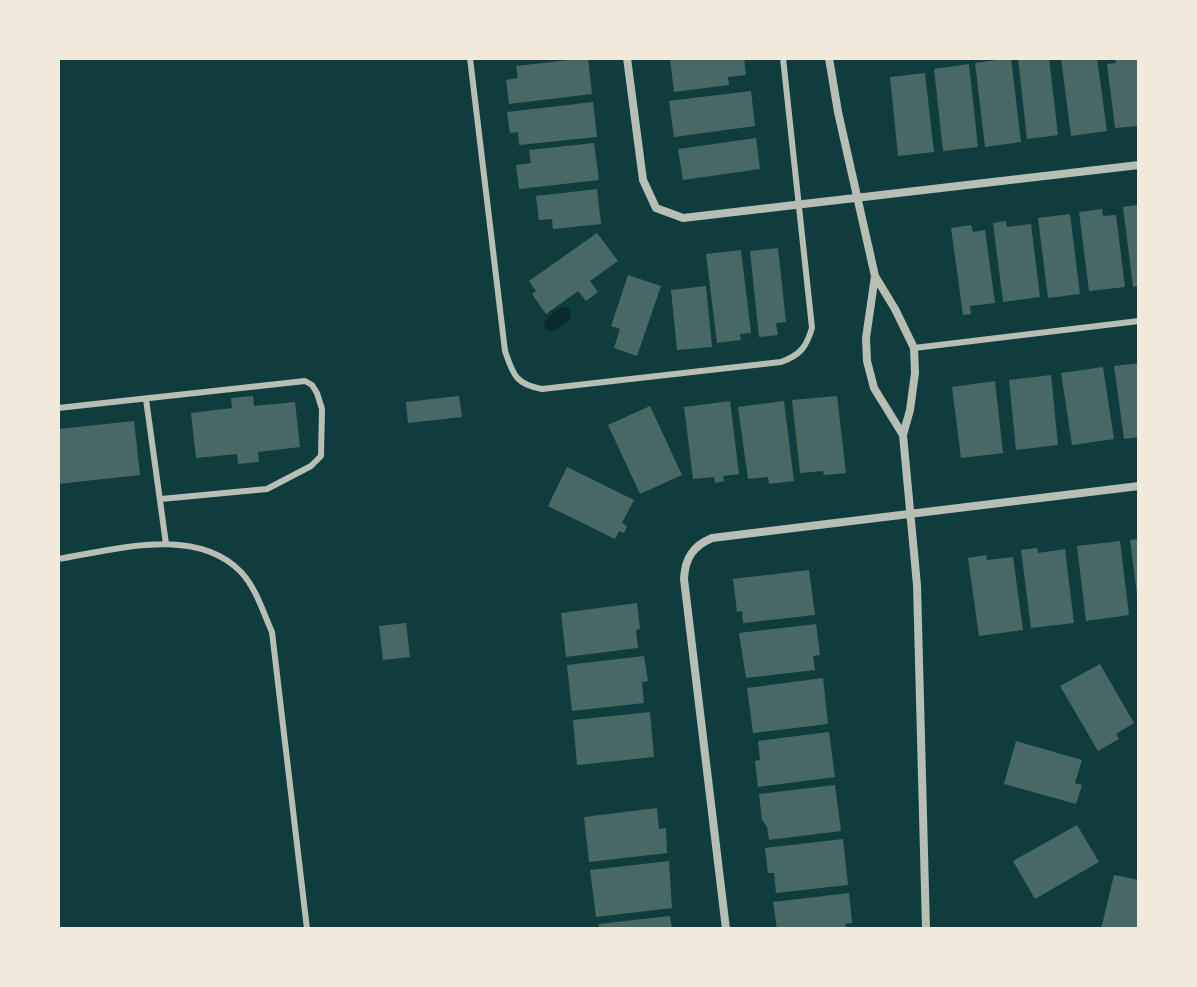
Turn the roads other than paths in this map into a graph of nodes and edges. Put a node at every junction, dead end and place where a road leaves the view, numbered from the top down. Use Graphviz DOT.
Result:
graph roads {
  1 [pos="470,58"];
  2 [pos="627,58"];
  3 [pos="783,58"];
  4 [pos="829,58"];
  5 [pos="1139,165"];
  6 [pos="859,198"];
  7 [pos="798,205"];
  8 [pos="875,276"];
  9 [pos="1139,321"];
  10 [pos="914,348"];
  11 [pos="146,399"];
  12 [pos="58,408"];
  13 [pos="903,435"];
  14 [pos="1139,486"];
  15 [pos="161,499"];
  16 [pos="911,514"];
  17 [pos="166,544"];
  18 [pos="58,559"];
  19 [pos="307,929"];
  20 [pos="726,929"];
  21 [pos="926,929"];
  1 -- 7 [label="lane"];
  2 -- 7 [label="street"];
  3 -- 7 [label="lane"];
  4 -- 6 [label="street"];
  5 -- 6 [label="street"];
  6 -- 7 [label="street"];
  6 -- 8 [label="street"];
  8 -- 10 [label="street"];
  8 -- 13 [label="street"];
  9 -- 10 [label="lane"];
  10 -- 13 [label="street"];
  11 -- 12 [label="lane"];
  11 -- 15 [label="lane"];
  11 -- 15 [label="lane"];
  13 -- 16 [label="street"];
  14 -- 16 [label="street"];
  15 -- 17 [label="lane"];
  16 -- 20 [label="street"];
  16 -- 21 [label="street"];
  17 -- 18 [label="lane"];
  17 -- 19 [label="lane"];
}
